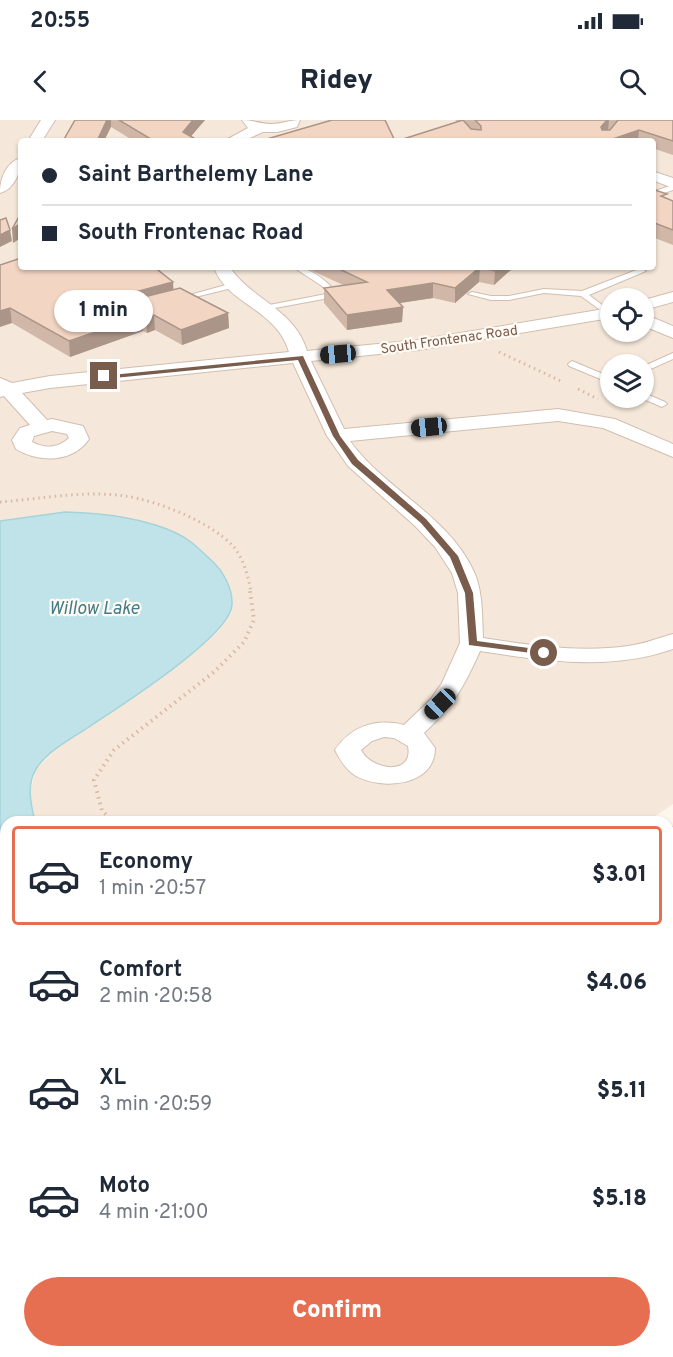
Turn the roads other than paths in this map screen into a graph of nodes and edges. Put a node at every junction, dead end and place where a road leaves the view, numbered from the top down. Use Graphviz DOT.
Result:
graph roads {
  1 [pos="48,120"];
  2 [pos="293,120"];
  3 [pos="255,124"];
  4 [pos="37,138"];
  5 [pos="235,138"];
  6 [pos="0,161"];
  7 [pos="18,162"];
  8 [pos="18,166"];
  9 [pos="656,177"];
  10 [pos="673,185"];
  11 [pos="0,188"];
  12 [pos="656,193"];
  13 [pos="223,270"];
  14 [pos="302,270"];
  15 [pos="642,270"];
  16 [pos="233,285"];
  17 [pos="472,294"];
  18 [pos="583,294"];
  19 [pos="673,297"];
  20 [pos="175,300"];
  21 [pos="654,302"];
  22 [pos="600,306"];
  23 [pos="267,308"];
  24 [pos="600,315"];
  25 [pos="654,324"];
  26 [pos="673,333"];
  27 [pos="673,356"];
  28 [pos="300,358"];
  29 [pos="572,364"];
  30 [pos="654,365"];
  31 [pos="600,376"];
  32 [pos="3,388"];
  33 [pos="654,400"];
  34 [pos="662,404"];
  35 [pos="42,426"];
  36 [pos="337,436"];
  37 [pos="673,451"];
  38 [pos="673,641"];
  39 [pos="472,643"];
  40 [pos="409,734"];
  1 -- 4 [label="street"];
  2 -- 3 [label="street"];
  3 -- 5 [label="street"];
  6 -- 7 [label="street"];
  8 -- 11 [label="street"];
  9 -- 10 [label="street"];
  10 -- 12 [label="lane"];
  13 -- 16 [label="street"];
  14 -- 23 [label="lane"];
  15 -- 18 [label="lane"];
  16 -- 20 [label="lane"];
  16 -- 23 [label="street"];
  17 -- 18 [label="lane"];
  18 -- 22 [label="lane"];
  19 -- 21 [label="street"];
  23 -- 28 [label="street"];
  24 -- 28 [label="street, South Frontenac Road"];
  25 -- 26 [label="street"];
  27 -- 30 [label="lane"];
  28 -- 32 [label="street, South Frontenac Road"];
  28 -- 36 [label="street"];
  29 -- 31 [label="lane"];
  32 -- 35 [label="street"];
  33 -- 34 [label="lane"];
  36 -- 37 [label="street"];
  36 -- 39 [label="street"];
  38 -- 39 [label="street"];
  39 -- 40 [label="street"];
}
